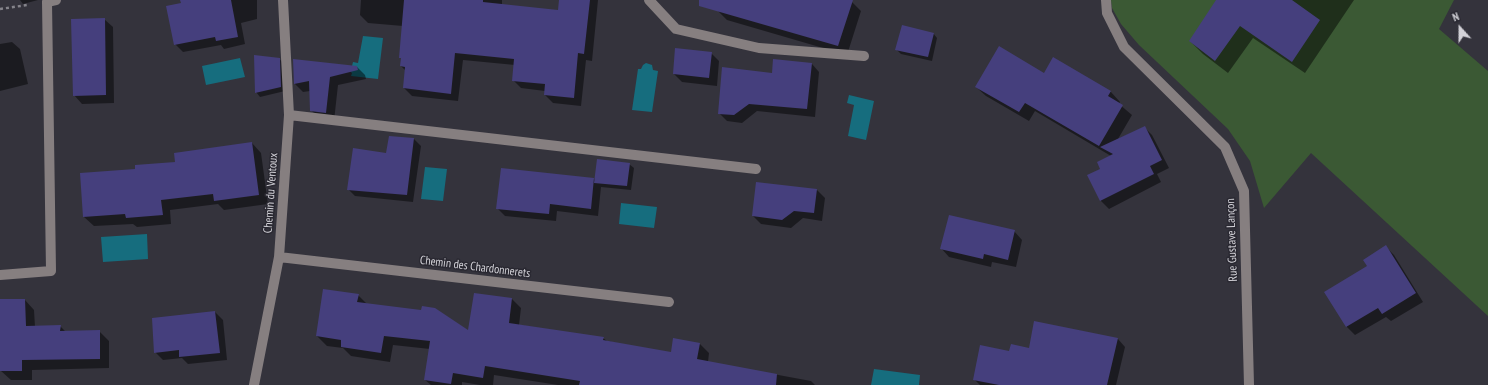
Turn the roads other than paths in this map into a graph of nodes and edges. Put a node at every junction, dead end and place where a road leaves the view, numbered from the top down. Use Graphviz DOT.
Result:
graph roads {
  1 [pos="283,0"];
  2 [pos="649,0"];
  3 [pos="1106,0"];
  4 [pos="51,1"];
  5 [pos="864,56"];
  6 [pos="289,115"];
  7 [pos="756,169"];
  8 [pos="279,257"];
  9 [pos="0,275"];
  10 [pos="669,302"];
  11 [pos="254,385"];
  12 [pos="1249,385"];
  1 -- 6 [label="street, Chemin du Ventoux"];
  2 -- 5 [label="street"];
  3 -- 12 [label="street, Rue Gustave Lançon"];
  4 -- 9 [label="street"];
  6 -- 7 [label="street"];
  6 -- 8 [label="street, Chemin du Ventoux"];
  8 -- 10 [label="street, Chemin des Chardonnerets"];
  8 -- 11 [label="street, Chemin du Ventoux"];
}
